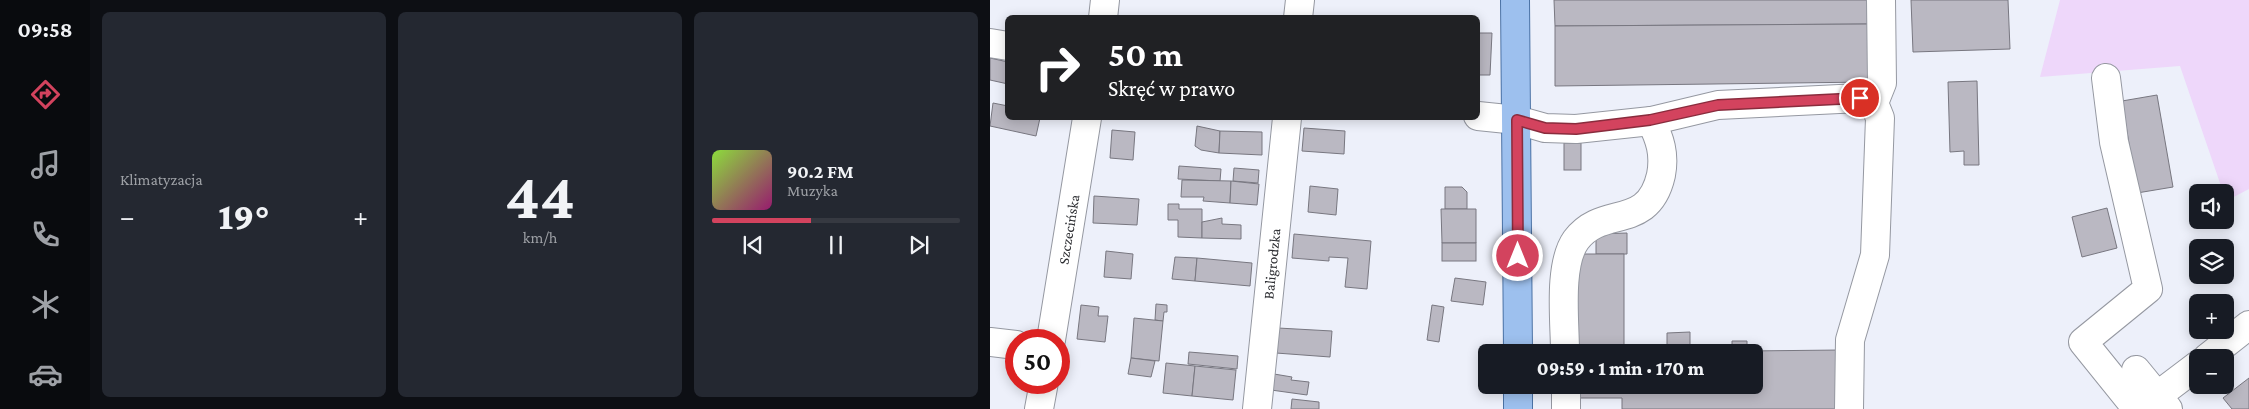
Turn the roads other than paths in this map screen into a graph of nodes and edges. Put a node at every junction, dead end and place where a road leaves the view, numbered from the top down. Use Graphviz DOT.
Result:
graph roads {
  1 [pos="1105,0"];
  2 [pos="1300,0"];
  3 [pos="1515,0"];
  4 [pos="1881,0"];
  5 [pos="1102,15"];
  6 [pos="1298,15"];
  7 [pos="990,43"];
  8 [pos="1005,46"];
  9 [pos="2106,78"];
  10 [pos="1874,103"];
  11 [pos="1480,116"];
  12 [pos="1087,120"];
  13 [pos="1287,120"];
  14 [pos="1517,120"];
  15 [pos="1650,120"];
  16 [pos="2249,325"];
  17 [pos="1053,329"];
  18 [pos="990,342"];
  19 [pos="1005,344"];
  20 [pos="1518,344"];
  21 [pos="1565,344"];
  22 [pos="2218,349"];
  23 [pos="2136,370"];
  24 [pos="2189,373"];
  25 [pos="1042,394"];
  26 [pos="1518,394"];
  27 [pos="1566,394"];
  28 [pos="2154,405"];
  29 [pos="1040,409"];
  30 [pos="1257,409"];
  31 [pos="1518,409"];
  32 [pos="1566,409"];
  33 [pos="1850,409"];
  1 -- 5 [label="street"];
  2 -- 6 [label="street"];
  3 -- 14 [label="main road"];
  4 -- 10 [label="street"];
  7 -- 8 [label="street"];
  9 -- 28 [label="street"];
  10 -- 15 [label="street"];
  10 -- 33 [label="street"];
  11 -- 14 [label="street"];
  12 -- 17 [label="street, Szczecińska"];
  13 -- 30 [label="street, Baligrodzka"];
  14 -- 15 [label="street"];
  14 -- 20 [label="main road"];
  15 -- 21 [label="street"];
  16 -- 22 [label="street"];
  18 -- 19 [label="street"];
  23 -- 28 [label="street"];
  24 -- 28 [label="street"];
  25 -- 29 [label="street"];
  26 -- 31 [label="main road"];
  27 -- 32 [label="street"];
}
